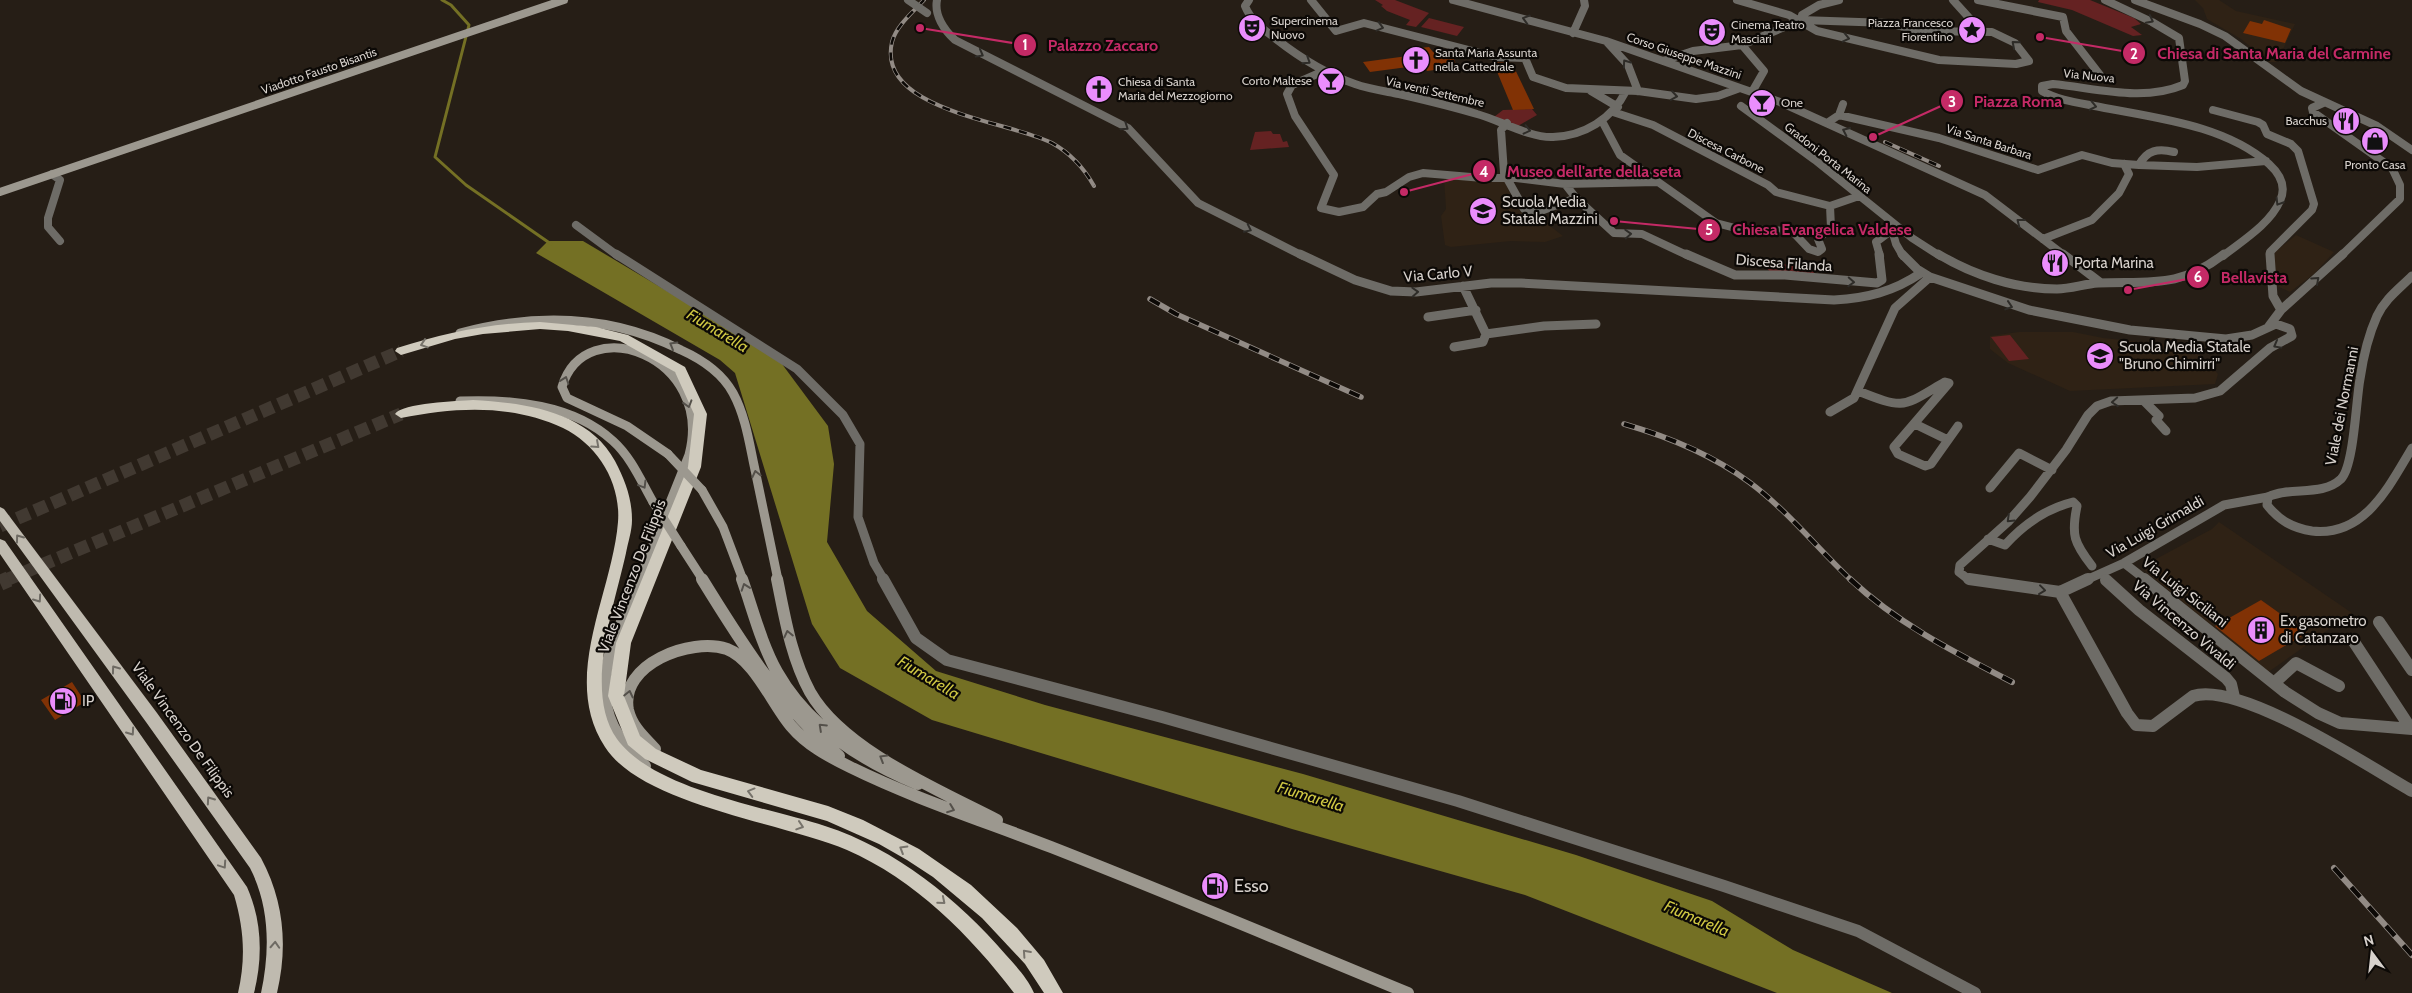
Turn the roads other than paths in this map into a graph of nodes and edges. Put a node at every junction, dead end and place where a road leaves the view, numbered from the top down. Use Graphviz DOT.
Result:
graph roads {
  1 [pos="564,0"];
  2 [pos="908,0"];
  3 [pos="937,0"];
  4 [pos="1311,0"];
  5 [pos="1453,0"];
  6 [pos="1584,0"];
  7 [pos="1738,0"];
  8 [pos="1839,0"];
  9 [pos="1964,0"];
  10 [pos="1978,0"];
  11 [pos="2105,0"];
  12 [pos="2135,0"];
  13 [pos="1954,1"];
  14 [pos="1247,3"];
  15 [pos="1801,20"];
  16 [pos="942,25"];
  17 [pos="1981,31"];
  18 [pos="1573,32"];
  19 [pos="1606,41"];
  20 [pos="1742,45"];
  21 [pos="1663,61"];
  22 [pos="1324,71"];
  23 [pos="2100,75"];
  24 [pos="1740,88"];
  25 [pos="1588,90"];
  26 [pos="1626,91"];
  27 [pos="1638,91"];
  28 [pos="1752,92"];
  29 [pos="1843,104"];
  30 [pos="2323,104"];
  31 [pos="1742,106"];
  32 [pos="1616,109"];
  33 [pos="2213,110"];
  34 [pos="1839,115"];
  35 [pos="1602,121"];
  36 [pos="1507,123"];
  37 [pos="1827,123"];
  38 [pos="2412,150"];
  39 [pos="2174,152"];
  40 [pos="2266,162"];
  41 [pos="2124,164"];
  42 [pos="2139,165"];
  43 [pos="52,174"];
  44 [pos="1507,178"];
  45 [pos="1657,182"];
  46 [pos="1565,184"];
  47 [pos="0,192"];
  48 [pos="1859,196"];
  49 [pos="1576,198"];
  50 [pos="1830,206"];
  51 [pos="576,225"];
  52 [pos="1896,229"];
  53 [pos="2043,239"];
  54 [pos="60,242"];
  55 [pos="1921,273"];
  56 [pos="2412,276"];
  57 [pos="1930,278"];
  58 [pos="2101,283"];
  59 [pos="1463,286"];
  60 [pos="1476,310"];
  61 [pos="2281,310"];
  62 [pos="1428,317"];
  63 [pos="1596,324"];
  64 [pos="2269,326"];
  65 [pos="1486,334"];
  66 [pos="447,337"];
  67 [pos="1454,347"];
  68 [pos="401,352"];
  69 [pos="1858,391"];
  70 [pos="2143,400"];
  71 [pos="418,410"];
  72 [pos="1830,412"];
  73 [pos="401,414"];
  74 [pos="1915,424"];
  75 [pos="1958,426"];
  76 [pos="2166,431"];
  77 [pos="1948,440"];
  78 [pos="2412,448"];
  79 [pos="2052,470"];
  80 [pos="1990,488"];
  81 [pos="2268,496"];
  82 [pos="0,512"];
  83 [pos="1988,539"];
  84 [pos="0,544"];
  85 [pos="2124,563"];
  86 [pos="2092,566"];
  87 [pos="2106,580"];
  88 [pos="2060,592"];
  89 [pos="2379,622"];
  90 [pos="2352,639"];
  91 [pos="2412,670"];
  92 [pos="2274,682"];
  93 [pos="2339,686"];
  94 [pos="2234,697"];
  95 [pos="2411,729"];
  96 [pos="684,770"];
  97 [pos="858,770"];
  98 [pos="670,786"];
  99 [pos="940,791"];
  100 [pos="2412,791"];
  101 [pos="1045,844"];
  102 [pos="246,993"];
  103 [pos="269,993"];
  104 [pos="1025,993"];
  105 [pos="1054,993"];
  106 [pos="1408,993"];
  107 [pos="1975,993"];
  1 -- 43 [label="main road, Viadotto Fausto Bisantis"];
  2 -- 16 [label="street, Via Carlo V, bridge"];
  3 -- 16 [label="street"];
  4 -- 25 [label="street, one-way"];
  18 -- 5 [label="street, Corso Giuseppe Mazzini, one-way"];
  6 -- 18 [label="street"];
  7 -- 15 [label="street"];
  8 -- 15 [label="street"];
  9 -- 13 [label="street"];
  10 -- 23 [label="street"];
  11 -- 40 [label="street, Via Nuova, one-way"];
  12 -- 30 [label="street"];
  13 -- 17 [label="street"];
  14 -- 22 [label="street, Via venti Settembre, one-way"];
  15 -- 17 [label="street"];
  15 -- 17 [label="street, one-way"];
  15 -- 20 [label="street"];
  16 -- 59 [label="street, Via Carlo V, one-way"];
  18 -- 19 [label="street, Corso Giuseppe Mazzini"];
  19 -- 21 [label="street, Corso Giuseppe Mazzini"];
  27 -- 19 [label="street, one-way"];
  20 -- 21 [label="street"];
  20 -- 28 [label="street"];
  21 -- 24 [label="street, Corso Giuseppe Mazzini"];
  22 -- 36 [label="street, Via venti Settembre"];
  22 -- 44 [label="street"];
  27 -- 24 [label="street, one-way"];
  24 -- 28 [label="street, Corso Giuseppe Mazzini"];
  25 -- 26 [label="street"];
  25 -- 32 [label="street, Discesa Carbone"];
  26 -- 27 [label="street"];
  26 -- 32 [label="street, Via venti Settembre"];
  28 -- 37 [label="street, Corso Giuseppe Mazzini"];
  29 -- 34 [label="street"];
  30 -- 38 [label="street"];
  61 -- 30 [label="street, one-way"];
  31 -- 48 [label="street, Gradoni Porta Marina"];
  32 -- 35 [label="street, Via venti Settembre"];
  32 -- 50 [label="street, Discesa Carbone"];
  33 -- 61 [label="street"];
  34 -- 37 [label="street"];
  34 -- 41 [label="street, Via Santa Barbara"];
  36 -- 35 [label="street, Via venti Settembre, one-way"];
  35 -- 45 [label="street"];
  36 -- 44 [label="street"];
  53 -- 37 [label="street, Corso Giuseppe Mazzini, one-way"];
  39 -- 42 [label="street"];
  40 -- 42 [label="street, Via Santa Barbara"];
  40 -- 58 [label="street, Gradoni Porta Marina, one-way"];
  41 -- 42 [label="street, Via Santa Barbara"];
  41 -- 53 [label="street"];
  43 -- 47 [label="main road, Viadotto Fausto Bisantis"];
  43 -- 54 [label="street"];
  44 -- 46 [label="street"];
  44 -- 49 [label="street"];
  45 -- 46 [label="street"];
  45 -- 50 [label="street"];
  46 -- 49 [label="street, Discesa Filanda"];
  48 -- 50 [label="street"];
  48 -- 52 [label="street, Gradoni Porta Marina"];
  49 -- 52 [label="street, Discesa Filanda, one-way"];
  51 -- 107 [label="street"];
  52 -- 55 [label="street"];
  52 -- 58 [label="street, Gradoni Porta Marina"];
  53 -- 58 [label="street, Corso Giuseppe Mazzini"];
  55 -- 57 [label="street"];
  55 -- 59 [label="street, Via Carlo V"];
  56 -- 81 [label="street, Viale dei Normanni"];
  57 -- 64 [label="street, one-way"];
  57 -- 69 [label="street"];
  59 -- 60 [label="street"];
  60 -- 62 [label="street"];
  60 -- 65 [label="street"];
  61 -- 64 [label="street"];
  63 -- 65 [label="street"];
  64 -- 70 [label="street, one-way"];
  65 -- 67 [label="street"];
  66 -- 68 [label="highway, Viale Vincenzo De Filippis, one-way"];
  66 -- 96 [label="highway, Viale Vincenzo De Filippis"];
  99 -- 66 [label="main road, one-way"];
  69 -- 72 [label="street"];
  69 -- 74 [label="street"];
  70 -- 76 [label="street"];
  70 -- 79 [label="street, one-way"];
  71 -- 73 [label="highway, Viale Vincenzo De Filippis"];
  71 -- 97 [label="main road, one-way, bridge"];
  71 -- 98 [label="highway, Viale Vincenzo De Filippis, one-way"];
  74 -- 77 [label="street"];
  74 -- 77 [label="street"];
  75 -- 77 [label="street"];
  78 -- 81 [label="street"];
  79 -- 80 [label="street"];
  79 -- 83 [label="street, one-way"];
  81 -- 85 [label="street, Via Luigi Grimaldi"];
  103 -- 82 [label="main road, Viale Vincenzo De Filippis, one-way"];
  83 -- 86 [label="street"];
  83 -- 88 [label="street, one-way"];
  84 -- 102 [label="main road, one-way"];
  85 -- 88 [label="street, Via Luigi Grimaldi"];
  85 -- 92 [label="street, Via Luigi Siciliani"];
  87 -- 94 [label="street, Via Vincenzo Vivaldi"];
  88 -- 94 [label="street"];
  89 -- 91 [label="street"];
  90 -- 95 [label="street"];
  92 -- 93 [label="street"];
  92 -- 95 [label="street, Via Luigi Siciliani"];
  94 -- 100 [label="street"];
  96 -- 97 [label="main road, one-way"];
  105 -- 96 [label="highway, Viale Vincenzo De Filippis, one-way"];
  97 -- 101 [label="main road, one-way"];
  99 -- 98 [label="main road, one-way, bridge"];
  98 -- 104 [label="highway, Viale Vincenzo De Filippis, one-way"];
  99 -- 101 [label="main road"];
  101 -- 106 [label="main road"];
}
